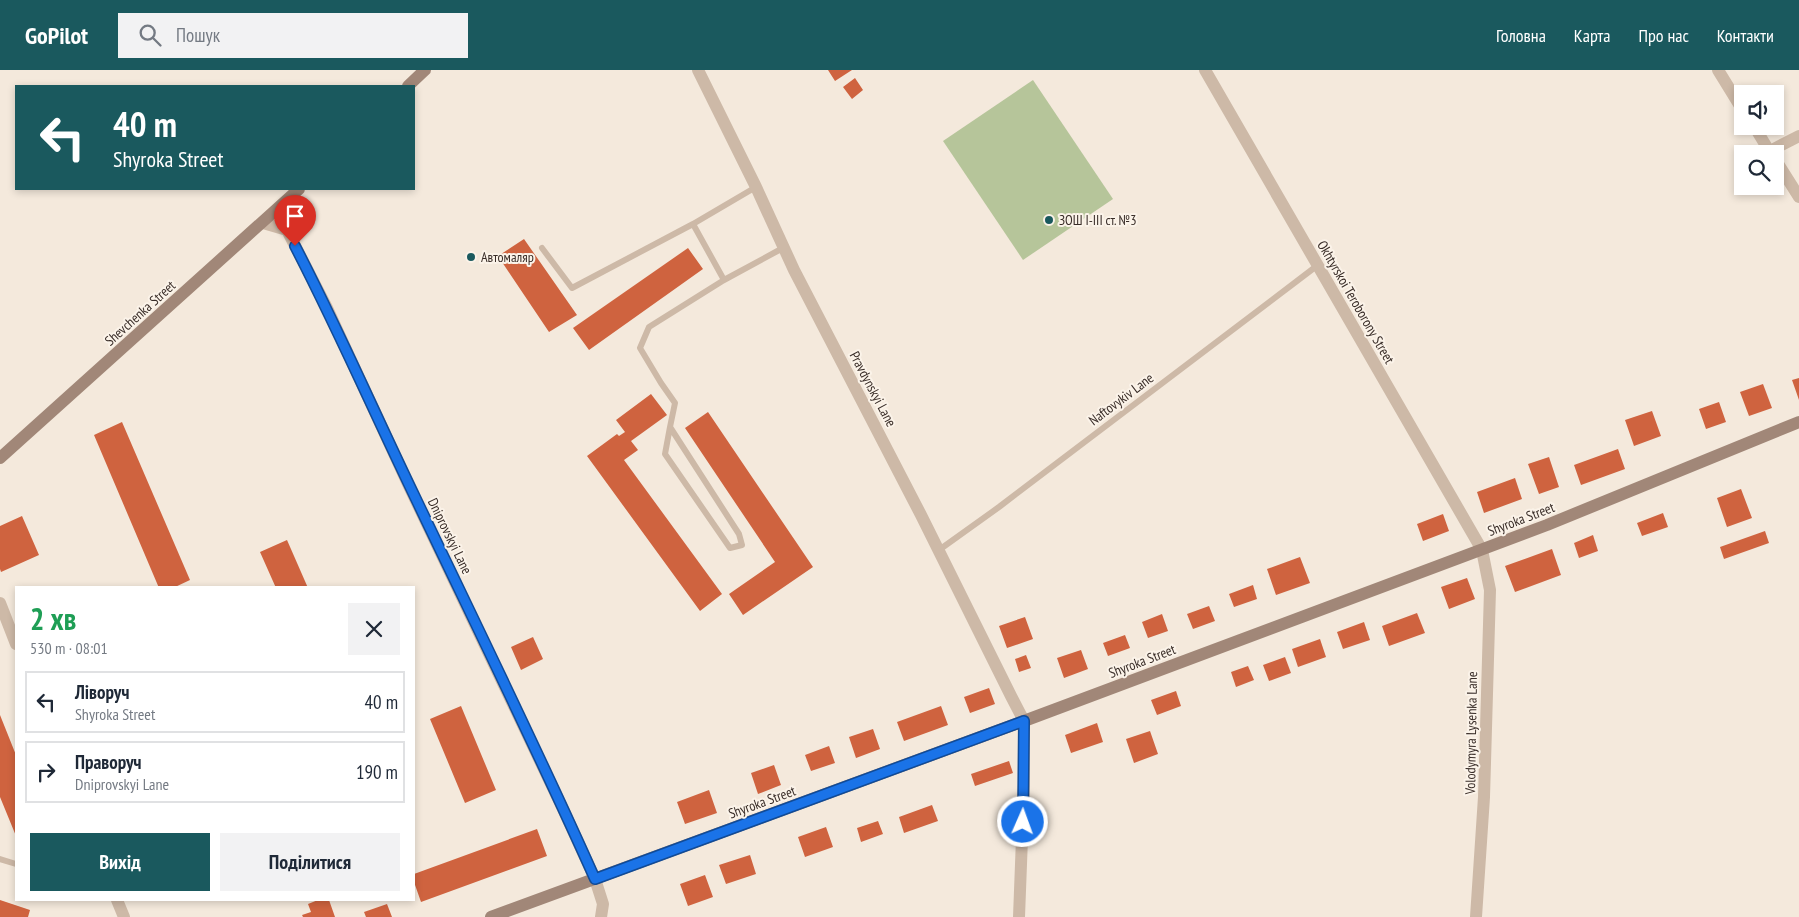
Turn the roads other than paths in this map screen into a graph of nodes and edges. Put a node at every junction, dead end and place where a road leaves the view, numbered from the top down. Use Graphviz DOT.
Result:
graph roads {
  1 [pos="425,70"];
  2 [pos="698,70"];
  3 [pos="1205,70"];
  4 [pos="1718,70"];
  5 [pos="409,85"];
  6 [pos="1734,95"];
  7 [pos="1799,136"];
  8 [pos="1784,147"];
  9 [pos="1784,174"];
  10 [pos="756,188"];
  11 [pos="298,190"];
  12 [pos="1799,197"];
  13 [pos="263,223"];
  14 [pos="693,224"];
  15 [pos="542,248"];
  16 [pos="784,248"];
  17 [pos="1318,265"];
  18 [pos="724,280"];
  19 [pos="1799,422"];
  20 [pos="670,428"];
  21 [pos="0,458"];
  22 [pos="939,550"];
  23 [pos="1482,550"];
  24 [pos="0,603"];
  25 [pos="15,641"];
  26 [pos="1024,721"];
  27 [pos="0,859"];
  28 [pos="15,864"];
  29 [pos="595,879"];
  30 [pos="116,901"];
  31 [pos="124,917"];
  32 [pos="491,917"];
  33 [pos="601,917"];
  34 [pos="1019,917"];
  35 [pos="1476,917"];
  1 -- 5 [label="street"];
  2 -- 10 [label="street, Pravdynskyi Lane"];
  3 -- 17 [label="street, Okhtyrskoi Teroborony Street"];
  4 -- 6 [label="street"];
  7 -- 8 [label="street"];
  9 -- 12 [label="street"];
  10 -- 14 [label="lane"];
  10 -- 16 [label="street, Pravdynskyi Lane"];
  11 -- 13 [label="street, Shevchenka Street"];
  13 -- 21 [label="street, Shevchenka Street"];
  13 -- 29 [label="street, Dniprovskyi Lane"];
  14 -- 15 [label="lane"];
  14 -- 18 [label="lane"];
  16 -- 18 [label="lane"];
  16 -- 22 [label="street, Pravdynskyi Lane"];
  17 -- 22 [label="lane, Naftovykiv Lane"];
  17 -- 23 [label="street, Okhtyrskoi Teroborony Street"];
  18 -- 20 [label="lane"];
  19 -- 23 [label="street, Shyroka Street"];
  20 -- 20 [label="lane"];
  22 -- 26 [label="street, Pravdynskyi Lane"];
  23 -- 26 [label="street, Shyroka Street"];
  23 -- 35 [label="street, Volodymyra Lysenka Lane"];
  24 -- 25 [label="street"];
  26 -- 29 [label="street, Shyroka Street"];
  26 -- 34 [label="street"];
  27 -- 28 [label="lane"];
  29 -- 32 [label="street, Shyroka Street"];
  29 -- 33 [label="street, Dniprovskyi Lane"];
  30 -- 31 [label="street"];
}
